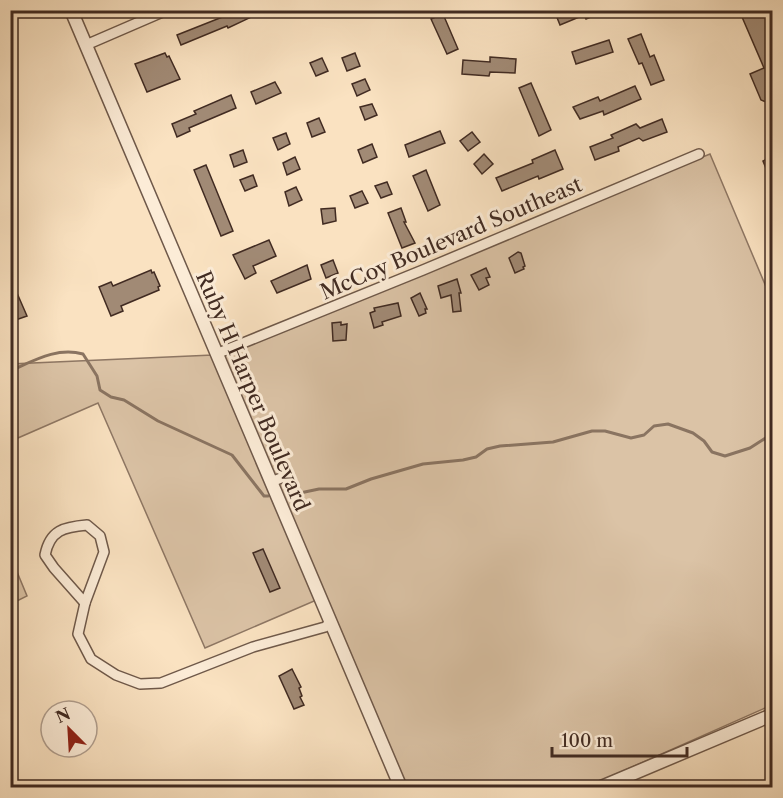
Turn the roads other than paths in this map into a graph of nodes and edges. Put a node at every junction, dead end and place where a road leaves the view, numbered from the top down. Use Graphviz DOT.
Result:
graph roads {
  1 [pos="71,10"];
  2 [pos="167,10"];
  3 [pos="86,45"];
  4 [pos="699,154"];
  5 [pos="216,354"];
  6 [pos="286,476"];
  7 [pos="271,482"];
  8 [pos="85,603"];
  9 [pos="330,623"];
  10 [pos="772,715"];
  11 [pos="401,788"];
  12 [pos="599,788"];
  1 -- 3 [label="street, Ruby H Harper Boulevard"];
  2 -- 3 [label="street"];
  3 -- 5 [label="street, Ruby H Harper Boulevard"];
  4 -- 5 [label="street, McCoy Boulevard Southeast"];
  5 -- 7 [label="street, Ruby H Harper Boulevard"];
  6 -- 7 [label="street"];
  7 -- 9 [label="street, Ruby H Harper Boulevard"];
  8 -- 8 [label="street"];
  8 -- 9 [label="street"];
  9 -- 11 [label="street, Ruby H Harper Boulevard"];
  10 -- 12 [label="street"];
}
